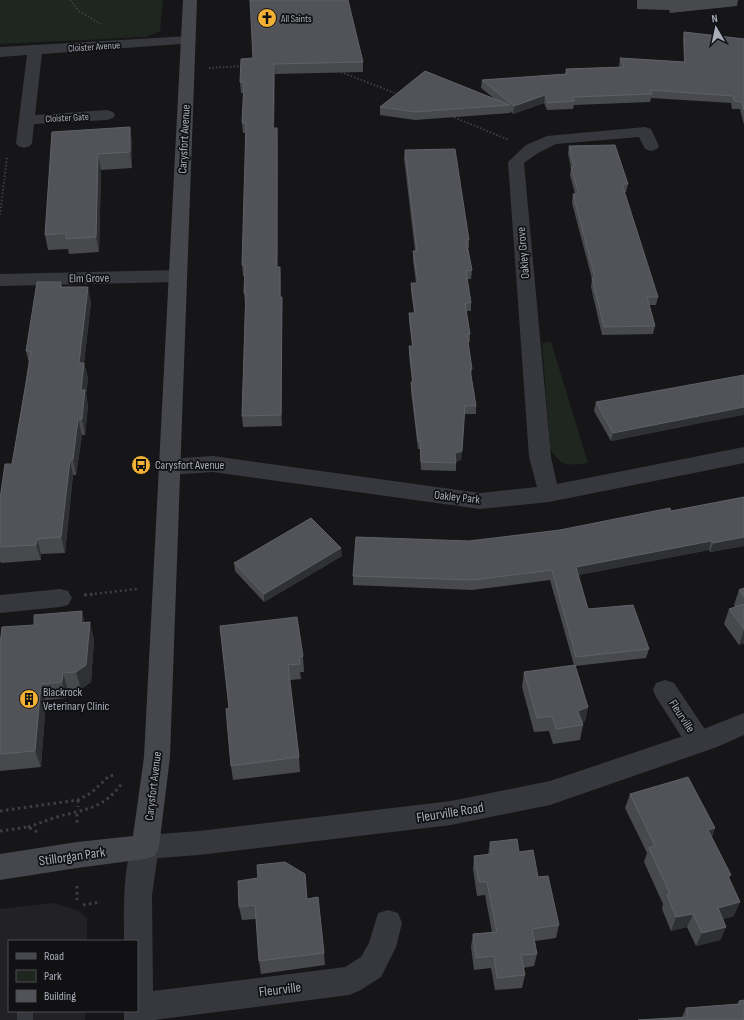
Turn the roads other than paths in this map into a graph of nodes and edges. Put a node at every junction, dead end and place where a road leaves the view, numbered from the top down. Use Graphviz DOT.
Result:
graph roads {
  1 [pos="190,0"];
  2 [pos="189,40"];
  3 [pos="35,50"];
  4 [pos="0,52"];
  5 [pos="107,115"];
  6 [pos="27,120"];
  7 [pos="24,142"];
  8 [pos="651,146"];
  9 [pos="177,276"];
  10 [pos="0,280"];
  11 [pos="744,455"];
  12 [pos="169,467"];
  13 [pos="549,494"];
  14 [pos="60,598"];
  15 [pos="0,604"];
  16 [pos="665,690"];
  17 [pos="744,724"];
  18 [pos="699,742"];
  19 [pos="145,847"];
  20 [pos="0,867"];
  21 [pos="388,923"];
  22 [pos="139,1014"];
  1 -- 2 [label="main road, Carysfort Avenue"];
  2 -- 3 [label="street, Cloister Avenue"];
  2 -- 9 [label="main road, Carysfort Avenue"];
  3 -- 4 [label="street, Cloister Avenue"];
  3 -- 6 [label="street, Cloister Gate"];
  5 -- 6 [label="street, Cloister Gate"];
  6 -- 7 [label="street, Cloister Gate"];
  8 -- 13 [label="street, Oakley Grove"];
  9 -- 10 [label="street, Elm Grove"];
  9 -- 12 [label="main road, Carysfort Avenue"];
  11 -- 13 [label="street, Oakley Park"];
  12 -- 13 [label="street, Oakley Park"];
  12 -- 19 [label="main road, Carysfort Avenue"];
  14 -- 15 [label="street"];
  16 -- 18 [label="street, Fleurville"];
  17 -- 18 [label="street, Fleurville Road"];
  18 -- 19 [label="street, Fleurville Road"];
  19 -- 20 [label="main road, Stillorgan Park"];
  19 -- 22 [label="street, Carysfort Avenue"];
  21 -- 22 [label="street, Fleurville"];
}
